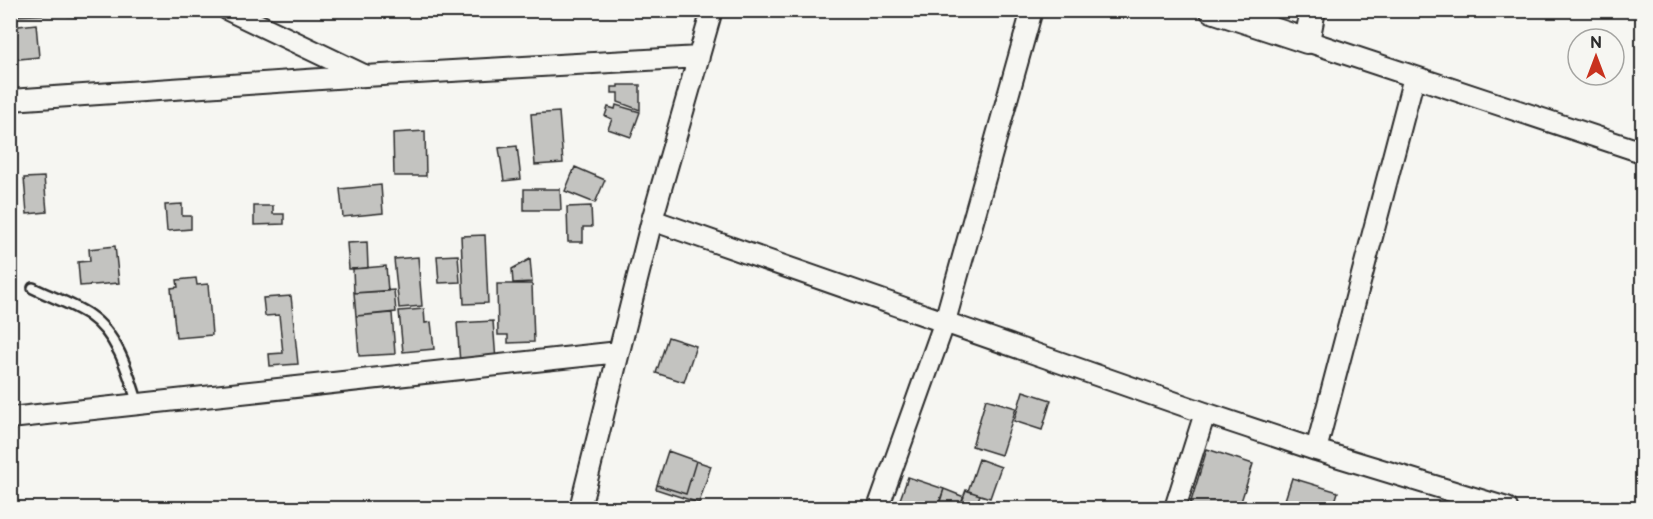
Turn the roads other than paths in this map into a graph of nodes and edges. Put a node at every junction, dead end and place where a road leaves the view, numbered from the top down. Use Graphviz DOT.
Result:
graph roads {
  1 [pos="228,10"];
  2 [pos="712,10"];
  3 [pos="1032,10"];
  4 [pos="1212,10"];
  5 [pos="1313,10"];
  6 [pos="1307,41"];
  7 [pos="699,57"];
  8 [pos="365,76"];
  9 [pos="1414,77"];
  10 [pos="10,100"];
  11 [pos="1642,152"];
  12 [pos="652,220"];
  13 [pos="33,288"];
  14 [pos="945,321"];
  15 [pos="619,352"];
  16 [pos="138,404"];
  17 [pos="1204,413"];
  18 [pos="10,418"];
  19 [pos="1316,450"];
  20 [pos="1472,503"];
  21 [pos="580,508"];
  22 [pos="878,508"];
  23 [pos="1175,508"];
  24 [pos="1507,508"];
  1 -- 8 [label="street"];
  2 -- 7 [label="street"];
  3 -- 14 [label="street"];
  4 -- 6 [label="street"];
  5 -- 6 [label="street"];
  6 -- 9 [label="street"];
  7 -- 8 [label="street"];
  7 -- 12 [label="street"];
  8 -- 10 [label="street"];
  9 -- 11 [label="street"];
  9 -- 19 [label="street"];
  12 -- 14 [label="street"];
  12 -- 15 [label="street"];
  13 -- 16 [label="lane"];
  14 -- 17 [label="street"];
  14 -- 22 [label="street"];
  15 -- 16 [label="street"];
  15 -- 21 [label="street"];
  16 -- 18 [label="street"];
  17 -- 19 [label="street"];
  17 -- 23 [label="street"];
  19 -- 20 [label="street"];
  20 -- 24 [label="street"];
}
